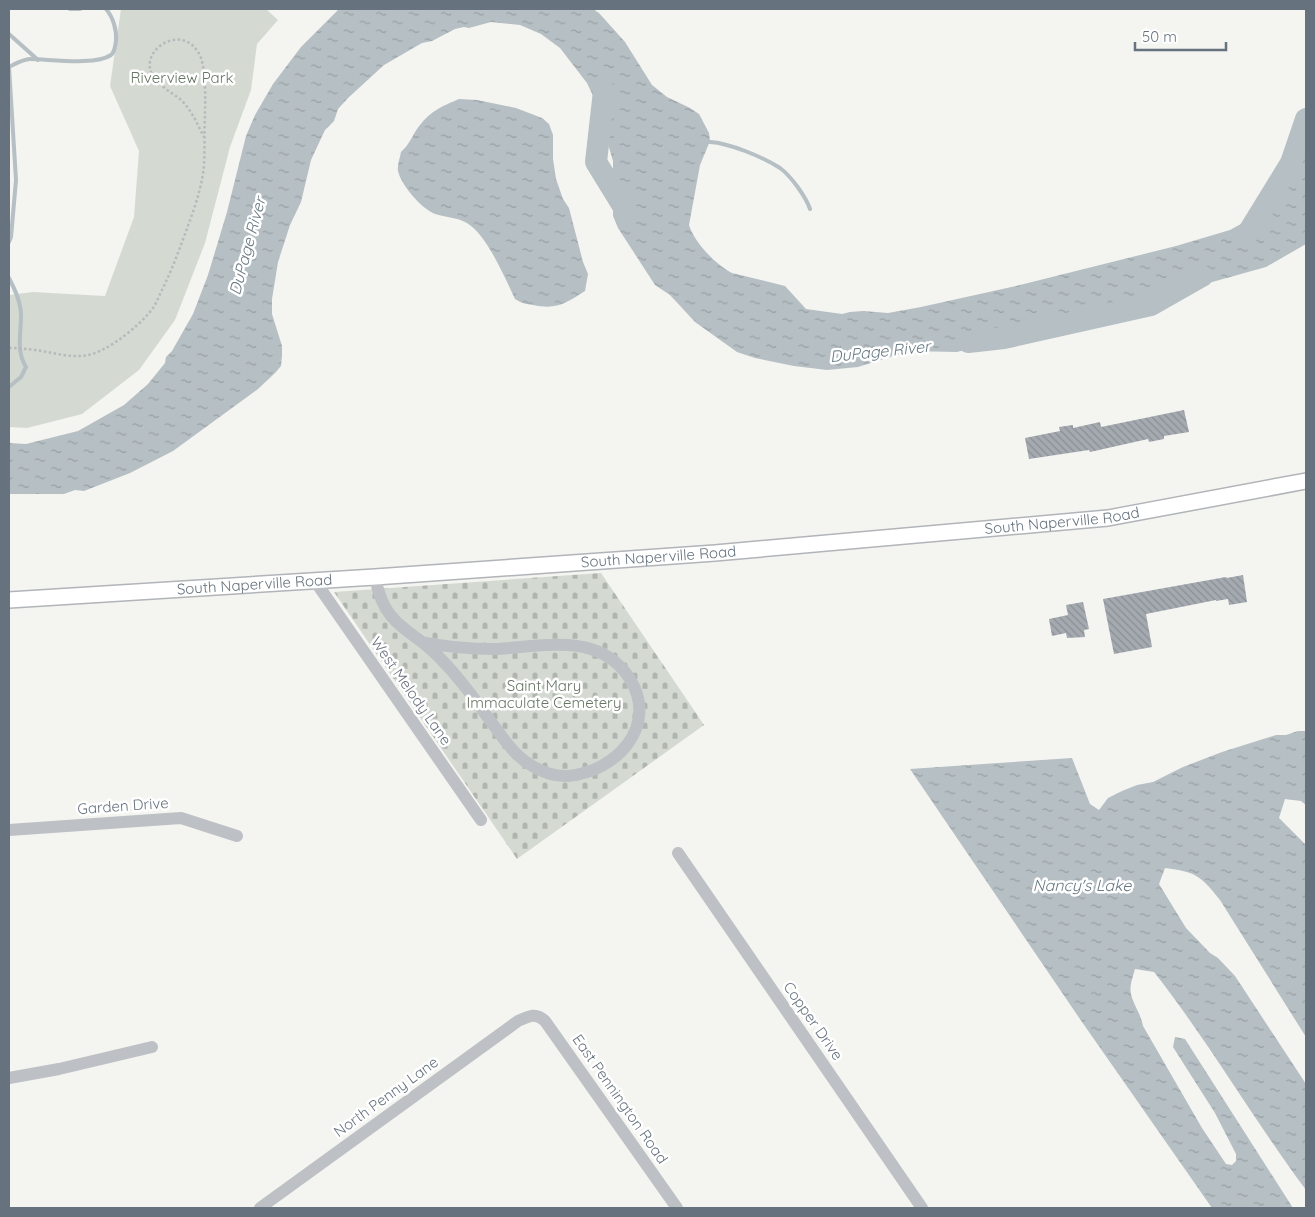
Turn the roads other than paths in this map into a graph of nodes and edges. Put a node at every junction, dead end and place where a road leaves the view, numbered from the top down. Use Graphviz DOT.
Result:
graph roads {
  1 [pos="1306,482"];
  2 [pos="375,577"];
  3 [pos="315,581"];
  4 [pos="9,600"];
  5 [pos="422,642"];
  6 [pos="481,820"];
  7 [pos="9,830"];
  8 [pos="237,836"];
  9 [pos="678,853"];
  10 [pos="533,1014"];
  11 [pos="152,1047"];
  12 [pos="9,1078"];
  13 [pos="675,1207"];
  14 [pos="260,1208"];
  15 [pos="922,1208"];
  1 -- 2 [label="main road, South Naperville Road"];
  2 -- 3 [label="main road, South Naperville Road"];
  2 -- 5 [label="street"];
  3 -- 4 [label="main road, South Naperville Road"];
  3 -- 6 [label="street, West Melody Lane"];
  5 -- 5 [label="street"];
  7 -- 8 [label="street, Garden Drive"];
  9 -- 15 [label="street, Copper Drive"];
  10 -- 13 [label="street, East Pennington Road"];
  10 -- 14 [label="street, North Penny Lane"];
  11 -- 12 [label="street"];
}
